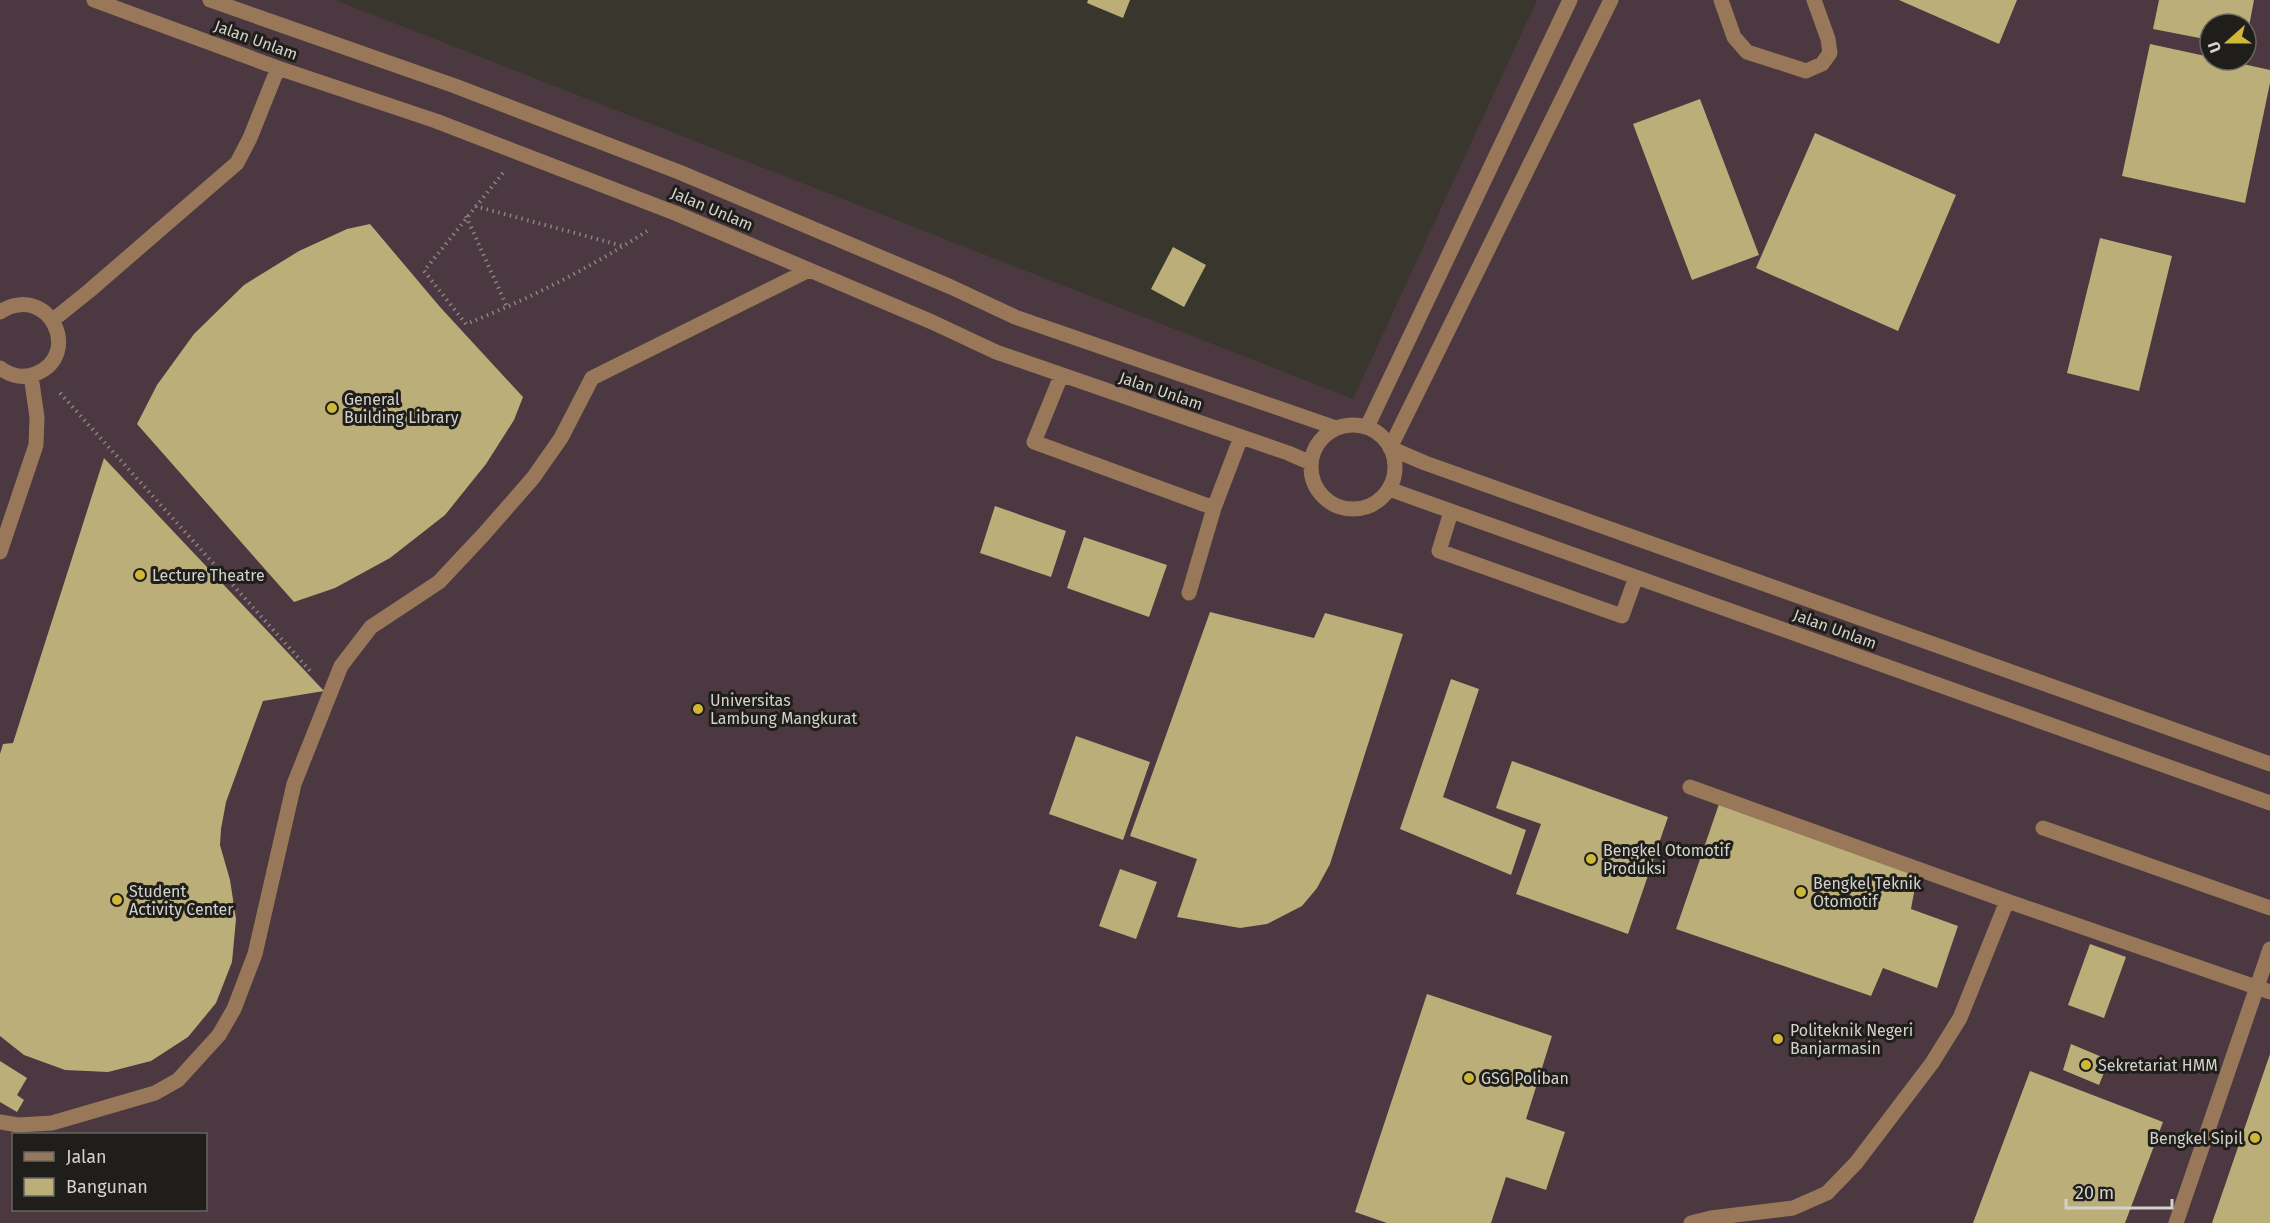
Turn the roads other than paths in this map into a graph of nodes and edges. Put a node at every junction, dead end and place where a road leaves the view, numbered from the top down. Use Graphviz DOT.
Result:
graph roads {
  1 [pos="94,0"];
  2 [pos="210,0"];
  3 [pos="1570,0"];
  4 [pos="1611,0"];
  5 [pos="1720,0"];
  6 [pos="1814,0"];
  7 [pos="278,68"];
  8 [pos="809,270"];
  9 [pos="0,312"];
  10 [pos="53,320"];
  11 [pos="0,368"];
  12 [pos="36,374"];
  13 [pos="1061,376"];
  14 [pos="1367,427"];
  15 [pos="1336,428"];
  16 [pos="1241,437"];
  17 [pos="1390,448"];
  18 [pos="1311,463"];
  19 [pos="1389,489"];
  20 [pos="1214,508"];
  21 [pos="1451,512"];
  22 [pos="0,552"];
  23 [pos="1636,577"];
  24 [pos="1189,593"];
  25 [pos="2270,764"];
  26 [pos="1690,787"];
  27 [pos="2270,803"];
  28 [pos="2043,828"];
  29 [pos="2007,901"];
  30 [pos="2270,908"];
  31 [pos="2270,949"];
  32 [pos="2263,989"];
  33 [pos="0,1122"];
  34 [pos="1691,1223"];
  35 [pos="2176,1223"];
  1 -- 7 [label="lane, Jalan Unlam"];
  2 -- 15 [label="lane, Jalan Unlam"];
  3 -- 14 [label="lane"];
  4 -- 17 [label="lane"];
  5 -- 6 [label="lane"];
  7 -- 8 [label="lane, Jalan Unlam"];
  7 -- 10 [label="lane"];
  8 -- 13 [label="lane, Jalan Unlam"];
  8 -- 33 [label="lane"];
  9 -- 10 [label="lane"];
  10 -- 12 [label="lane"];
  11 -- 12 [label="lane"];
  12 -- 22 [label="lane"];
  13 -- 16 [label="lane, Jalan Unlam"];
  13 -- 20 [label="lane"];
  14 -- 15 [label="lane"];
  14 -- 17 [label="lane"];
  15 -- 18 [label="lane"];
  16 -- 18 [label="lane, Jalan Unlam"];
  16 -- 20 [label="lane"];
  17 -- 19 [label="lane"];
  17 -- 25 [label="lane, Jalan Unlam"];
  18 -- 19 [label="lane"];
  19 -- 21 [label="lane, Jalan Unlam"];
  20 -- 24 [label="lane"];
  21 -- 23 [label="lane, Jalan Unlam"];
  21 -- 23 [label="lane"];
  23 -- 27 [label="lane, Jalan Unlam"];
  26 -- 29 [label="lane"];
  28 -- 30 [label="lane"];
  29 -- 32 [label="lane"];
  29 -- 34 [label="lane"];
  31 -- 32 [label="lane"];
  32 -- 35 [label="lane"];
}
